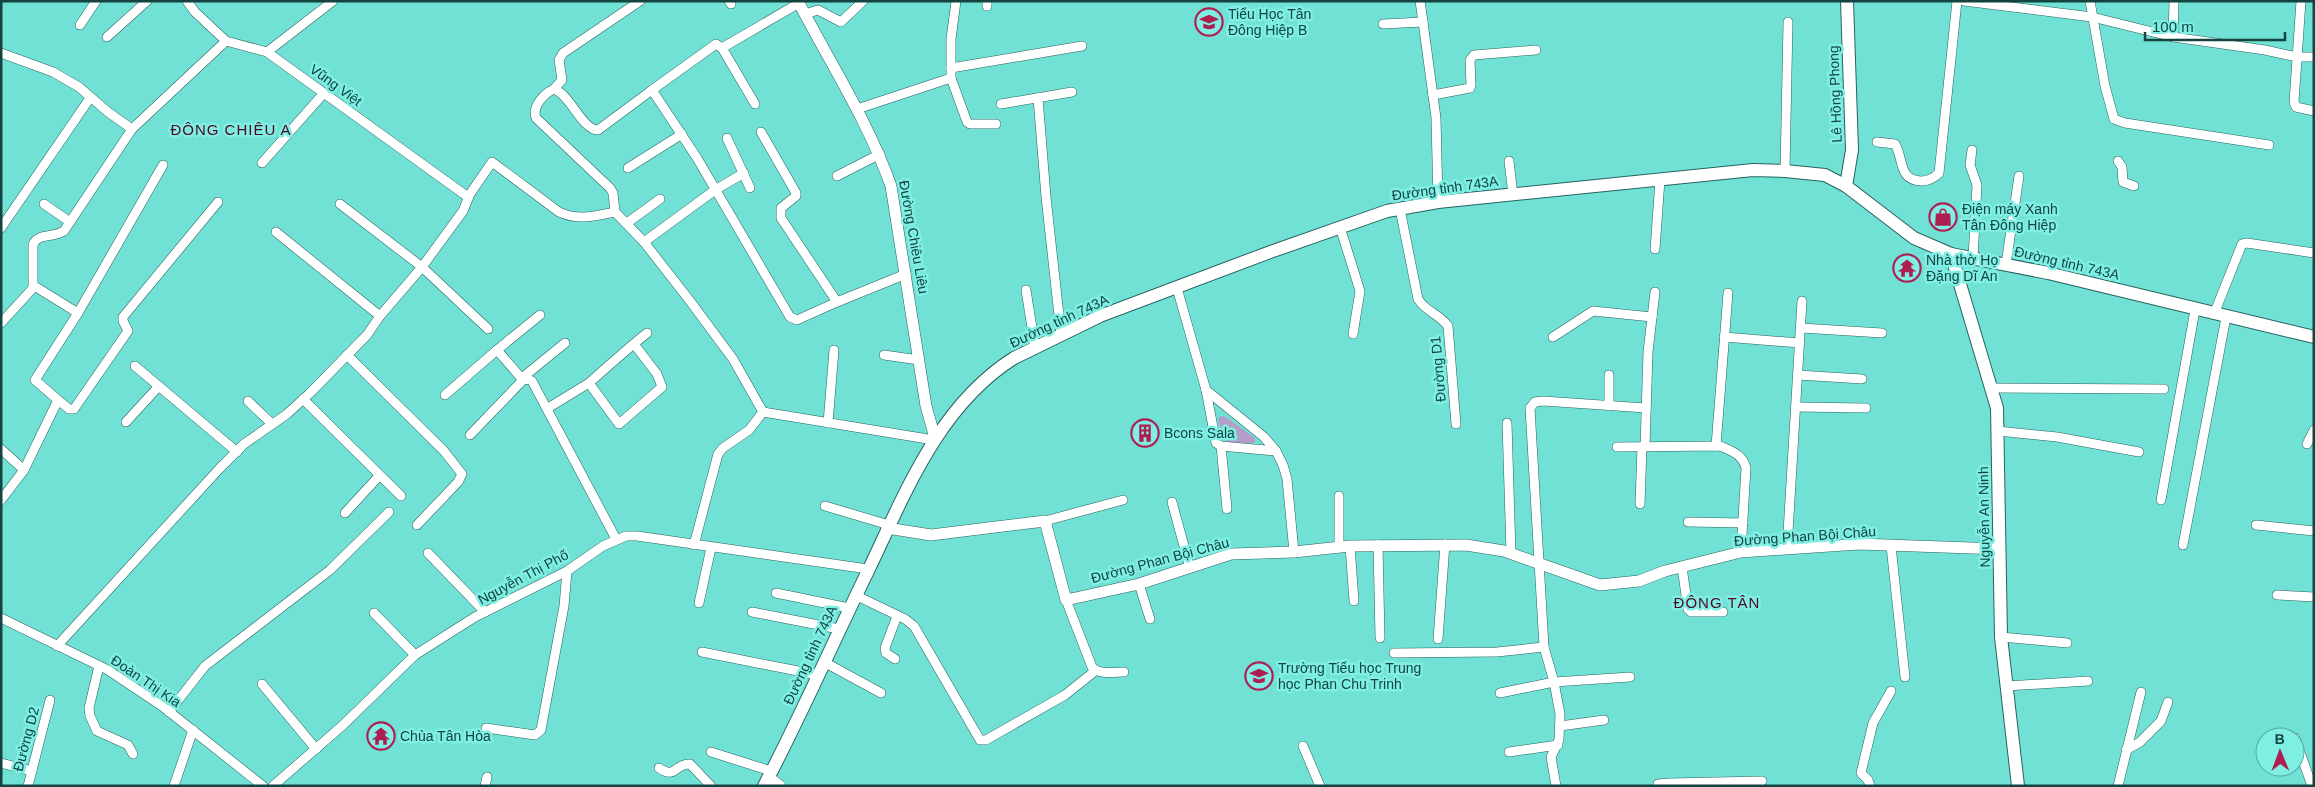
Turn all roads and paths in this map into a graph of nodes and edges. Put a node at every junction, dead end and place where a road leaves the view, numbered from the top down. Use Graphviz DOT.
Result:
graph roads {
  1 [pos="96,1"];
  2 [pos="147,1"];
  3 [pos="187,1"];
  4 [pos="333,1"];
  5 [pos="640,1"];
  6 [pos="864,1"];
  7 [pos="956,1"];
  8 [pos="1420,1"];
  9 [pos="1847,1"];
  10 [pos="1957,1"];
  11 [pos="1964,1"];
  12 [pos="2090,1"];
  13 [pos="2174,1"];
  14 [pos="2301,1"];
  15 [pos="799,2"];
  16 [pos="805,14"];
  17 [pos="2092,17"];
  18 [pos="1423,22"];
  19 [pos="1788,22"];
  20 [pos="1383,24"];
  21 [pos="80,26"];
  22 [pos="107,37"];
  23 [pos="2173,38"];
  24 [pos="226,41"];
  25 [pos="1082,46"];
  26 [pos="722,48"];
  27 [pos="1536,50"];
  28 [pos="268,52"];
  29 [pos="1,53"];
  30 [pos="2296,57"];
  31 [pos="2314,57"];
  32 [pos="950,68"];
  33 [pos="951,78"];
  34 [pos="554,89"];
  35 [pos="652,90"];
  36 [pos="1072,92"];
  37 [pos="324,94"];
  38 [pos="1433,95"];
  39 [pos="90,98"];
  40 [pos="1038,98"];
  41 [pos="755,104"];
  42 [pos="1001,104"];
  43 [pos="857,108"];
  44 [pos="2314,111"];
  45 [pos="996,124"];
  46 [pos="132,129"];
  47 [pos="761,132"];
  48 [pos="682,134"];
  49 [pos="727,138"];
  50 [pos="1878,142"];
  51 [pos="2269,146"];
  52 [pos="1972,150"];
  53 [pos="880,154"];
  54 [pos="1509,161"];
  55 [pos="2118,161"];
  56 [pos="262,164"];
  57 [pos="163,166"];
  58 [pos="628,168"];
  59 [pos="1785,170"];
  60 [pos="744,173"];
  61 [pos="837,176"];
  62 [pos="2019,176"];
  63 [pos="1660,180"];
  64 [pos="1846,186"];
  65 [pos="2134,186"];
  66 [pos="750,188"];
  67 [pos="716,190"];
  68 [pos="1512,195"];
  69 [pos="468,197"];
  70 [pos="660,198"];
  71 [pos="218,202"];
  72 [pos="1438,202"];
  73 [pos="44,204"];
  74 [pos="340,204"];
  75 [pos="1400,209"];
  76 [pos="615,212"];
  77 [pos="70,222"];
  78 [pos="627,223"];
  79 [pos="1340,227"];
  80 [pos="1,228"];
  81 [pos="276,232"];
  82 [pos="644,242"];
  83 [pos="1655,249"];
  84 [pos="2314,253"];
  85 [pos="1951,254"];
  86 [pos="1973,258"];
  87 [pos="2006,264"];
  88 [pos="422,267"];
  89 [pos="906,274"];
  90 [pos="33,288"];
  91 [pos="1177,288"];
  92 [pos="1026,290"];
  93 [pos="1655,292"];
  94 [pos="1728,293"];
  95 [pos="1802,301"];
  96 [pos="837,302"];
  97 [pos="2195,310"];
  98 [pos="78,313"];
  99 [pos="380,316"];
  100 [pos="540,316"];
  101 [pos="2220,316"];
  102 [pos="1652,317"];
  103 [pos="1,323"];
  104 [pos="1801,328"];
  105 [pos="488,329"];
  106 [pos="647,333"];
  107 [pos="1061,334"];
  108 [pos="1353,334"];
  109 [pos="1882,334"];
  110 [pos="1553,336"];
  111 [pos="2314,337"];
  112 [pos="1724,338"];
  113 [pos="565,343"];
  114 [pos="1800,343"];
  115 [pos="634,344"];
  116 [pos="1034,348"];
  117 [pos="497,350"];
  118 [pos="834,350"];
  119 [pos="347,355"];
  120 [pos="884,355"];
  121 [pos="919,360"];
  122 [pos="135,366"];
  123 [pos="1609,374"];
  124 [pos="1798,375"];
  125 [pos="522,379"];
  126 [pos="1862,379"];
  127 [pos="589,383"];
  128 [pos="159,386"];
  129 [pos="1990,388"];
  130 [pos="2164,389"];
  131 [pos="1206,390"];
  132 [pos="445,394"];
  133 [pos="303,399"];
  134 [pos="58,400"];
  135 [pos="248,401"];
  136 [pos="1609,406"];
  137 [pos="1796,407"];
  138 [pos="548,408"];
  139 [pos="1646,408"];
  140 [pos="1866,408"];
  141 [pos="763,412"];
  142 [pos="126,422"];
  143 [pos="828,423"];
  144 [pos="1507,423"];
  145 [pos="272,424"];
  146 [pos="1456,424"];
  147 [pos="2314,430"];
  148 [pos="1998,431"];
  149 [pos="470,435"];
  150 [pos="934,439"];
  151 [pos="2307,444"];
  152 [pos="1221,446"];
  153 [pos="1716,446"];
  154 [pos="1643,447"];
  155 [pos="1617,448"];
  156 [pos="1,450"];
  157 [pos="1276,451"];
  158 [pos="237,452"];
  159 [pos="2139,452"];
  160 [pos="24,470"];
  161 [pos="379,476"];
  162 [pos="401,496"];
  163 [pos="1339,496"];
  164 [pos="1,500"];
  165 [pos="1123,500"];
  166 [pos="2161,500"];
  167 [pos="1172,502"];
  168 [pos="1640,504"];
  169 [pos="825,506"];
  170 [pos="1226,509"];
  171 [pos="389,512"];
  172 [pos="345,513"];
  173 [pos="1045,521"];
  174 [pos="1688,522"];
  175 [pos="1743,523"];
  176 [pos="417,525"];
  177 [pos="2256,525"];
  178 [pos="888,526"];
  179 [pos="2314,531"];
  180 [pos="616,539"];
  181 [pos="1445,544"];
  182 [pos="694,545"];
  183 [pos="1378,545"];
  184 [pos="2184,545"];
  185 [pos="1344,546"];
  186 [pos="1891,546"];
  187 [pos="711,548"];
  188 [pos="1787,549"];
  189 [pos="1999,549"];
  190 [pos="1294,552"];
  191 [pos="1741,552"];
  192 [pos="428,553"];
  193 [pos="1511,553"];
  194 [pos="1541,564"];
  195 [pos="1682,567"];
  196 [pos="1190,568"];
  197 [pos="868,569"];
  198 [pos="567,571"];
  199 [pos="1139,584"];
  200 [pos="776,593"];
  201 [pos="855,595"];
  202 [pos="2276,595"];
  203 [pos="2314,597"];
  204 [pos="1066,600"];
  205 [pos="1354,601"];
  206 [pos="700,603"];
  207 [pos="849,608"];
  208 [pos="485,612"];
  209 [pos="752,612"];
  210 [pos="1723,612"];
  211 [pos="374,613"];
  212 [pos="897,616"];
  213 [pos="1,618"];
  214 [pos="1150,618"];
  215 [pos="839,629"];
  216 [pos="2001,637"];
  217 [pos="1380,638"];
  218 [pos="1438,639"];
  219 [pos="2066,643"];
  220 [pos="57,646"];
  221 [pos="1544,647"];
  222 [pos="702,652"];
  223 [pos="1394,653"];
  224 [pos="415,655"];
  225 [pos="895,659"];
  226 [pos="824,662"];
  227 [pos="99,666"];
  228 [pos="1095,670"];
  229 [pos="1124,672"];
  230 [pos="818,675"];
  231 [pos="1630,677"];
  232 [pos="1905,677"];
  233 [pos="2088,681"];
  234 [pos="1554,682"];
  235 [pos="262,684"];
  236 [pos="2006,686"];
  237 [pos="1891,691"];
  238 [pos="2141,692"];
  239 [pos="881,693"];
  240 [pos="1500,693"];
  241 [pos="50,700"];
  242 [pos="2168,702"];
  243 [pos="169,712"];
  244 [pos="1604,720"];
  245 [pos="1560,726"];
  246 [pos="486,728"];
  247 [pos="192,730"];
  248 [pos="1558,745"];
  249 [pos="1303,746"];
  250 [pos="316,749"];
  251 [pos="2126,750"];
  252 [pos="711,752"];
  253 [pos="1509,752"];
  254 [pos="133,754"];
  255 [pos="1,763"];
  256 [pos="2305,766"];
  257 [pos="658,768"];
  258 [pos="32,771"];
  259 [pos="768,778"];
  260 [pos="1762,782"];
  261 [pos="28,786"];
  262 [pos="174,786"];
  263 [pos="262,786"];
  264 [pos="273,786"];
  265 [pos="712,786"];
  266 [pos="780,786"];
  267 [pos="1320,786"];
  268 [pos="1556,786"];
  269 [pos="1658,786"];
  270 [pos="1870,786"];
  271 [pos="2018,786"];
  272 [pos="2118,786"];
  273 [pos="2312,786"];
  1 -- 21 [label="street"];
  2 -- 22 [label="street"];
  3 -- 24 [label="street, Vũng Việt"];
  4 -- 28 [label="street"];
  5 -- 34 [label="street"];
  6 -- 16 [label="street"];
  7 -- 32 [label="street"];
  8 -- 18 [label="street"];
  9 -- 64 [label="main road, Lê Hồng Phong"];
  10 -- 50 [label="street"];
  11 -- 17 [label="street"];
  12 -- 17 [label="street"];
  13 -- 23 [label="street"];
  14 -- 30 [label="street"];
  15 -- 16 [label="street, Đường Chiêu Liêu"];
  15 -- 26 [label="street"];
  16 -- 43 [label="street, Đường Chiêu Liêu"];
  17 -- 23 [label="street"];
  17 -- 51 [label="street"];
  18 -- 20 [label="street"];
  18 -- 38 [label="street"];
  19 -- 59 [label="street"];
  23 -- 30 [label="street"];
  24 -- 28 [label="street, Vũng Việt"];
  24 -- 46 [label="street"];
  25 -- 32 [label="street"];
  26 -- 35 [label="street"];
  26 -- 41 [label="street"];
  27 -- 38 [label="street"];
  28 -- 37 [label="street, Vũng Việt"];
  29 -- 39 [label="street"];
  30 -- 31 [label="street"];
  30 -- 44 [label="street"];
  32 -- 33 [label="street"];
  33 -- 43 [label="street"];
  33 -- 45 [label="street"];
  34 -- 35 [label="street"];
  34 -- 76 [label="street"];
  35 -- 48 [label="street"];
  36 -- 40 [label="street"];
  37 -- 56 [label="street"];
  37 -- 69 [label="street, Vũng Việt"];
  38 -- 72 [label="street"];
  39 -- 46 [label="street"];
  39 -- 80 [label="street"];
  40 -- 42 [label="street"];
  40 -- 107 [label="street"];
  43 -- 53 [label="street, Đường Chiêu Liêu"];
  46 -- 77 [label="street"];
  47 -- 96 [label="street"];
  48 -- 58 [label="street"];
  48 -- 67 [label="street"];
  49 -- 60 [label="street"];
  52 -- 86 [label="street"];
  53 -- 61 [label="street"];
  53 -- 89 [label="street, Đường Chiêu Liêu"];
  54 -- 68 [label="street"];
  55 -- 65 [label="street"];
  57 -- 98 [label="street"];
  59 -- 63 [label="main road, Đường tỉnh 743A"];
  59 -- 64 [label="main road, Đường tỉnh 743A"];
  60 -- 66 [label="street"];
  60 -- 67 [label="street"];
  62 -- 87 [label="street"];
  63 -- 68 [label="main road, Đường tỉnh 743A"];
  63 -- 83 [label="street"];
  64 -- 85 [label="main road, Đường tỉnh 743A"];
  67 -- 82 [label="street"];
  67 -- 96 [label="street"];
  68 -- 72 [label="main road, Đường tỉnh 743A"];
  69 -- 76 [label="street"];
  69 -- 88 [label="street"];
  70 -- 78 [label="street"];
  71 -- 134 [label="street"];
  72 -- 75 [label="main road, Đường tỉnh 743A"];
  73 -- 77 [label="street"];
  74 -- 88 [label="street"];
  75 -- 79 [label="main road, Đường tỉnh 743A"];
  75 -- 146 [label="street, Đường D1"];
  76 -- 78 [label="street"];
  77 -- 90 [label="street"];
  78 -- 82 [label="street"];
  79 -- 91 [label="main road, Đường tỉnh 743A"];
  79 -- 108 [label="street"];
  81 -- 99 [label="street"];
  82 -- 141 [label="street"];
  84 -- 101 [label="street"];
  85 -- 86 [label="main road, Đường tỉnh 743A"];
  85 -- 129 [label="main road, Nguyễn An Ninh"];
  86 -- 87 [label="main road, Đường tỉnh 743A"];
  87 -- 97 [label="main road, Đường tỉnh 743A"];
  88 -- 99 [label="street"];
  88 -- 105 [label="street"];
  89 -- 96 [label="street"];
  89 -- 121 [label="street, Đường Chiêu Liêu"];
  90 -- 98 [label="street"];
  90 -- 103 [label="street"];
  91 -- 107 [label="main road, Đường tỉnh 743A"];
  91 -- 131 [label="street"];
  92 -- 116 [label="street"];
  93 -- 102 [label="street"];
  94 -- 112 [label="street"];
  95 -- 104 [label="street"];
  97 -- 101 [label="main road, Đường tỉnh 743A"];
  97 -- 166 [label="street"];
  98 -- 134 [label="street"];
  99 -- 119 [label="street"];
  100 -- 117 [label="street"];
  101 -- 111 [label="main road, Đường tỉnh 743A"];
  101 -- 184 [label="street"];
  102 -- 110 [label="street"];
  102 -- 139 [label="street"];
  104 -- 109 [label="street"];
  104 -- 114 [label="street"];
  106 -- 115 [label="street"];
  107 -- 116 [label="main road, Đường tỉnh 743A"];
  112 -- 114 [label="street"];
  112 -- 153 [label="street"];
  113 -- 125 [label="street"];
  114 -- 124 [label="street"];
  115 -- 127 [label="street"];
  115 -- 127 [label="street"];
  116 -- 150 [label="main road, Đường tỉnh 743A"];
  117 -- 125 [label="street"];
  117 -- 132 [label="street"];
  118 -- 143 [label="street"];
  119 -- 133 [label="street"];
  119 -- 176 [label="street"];
  120 -- 121 [label="street"];
  121 -- 150 [label="street, Đường Chiêu Liêu"];
  122 -- 128 [label="street"];
  123 -- 136 [label="street"];
  124 -- 126 [label="street"];
  124 -- 137 [label="street"];
  125 -- 138 [label="street"];
  125 -- 149 [label="street"];
  127 -- 138 [label="street"];
  128 -- 142 [label="street"];
  128 -- 158 [label="street"];
  129 -- 130 [label="street"];
  129 -- 148 [label="main road, Nguyễn An Ninh"];
  131 -- 152 [label="street"];
  131 -- 157 [label="street"];
  133 -- 145 [label="street"];
  133 -- 161 [label="street"];
  134 -- 160 [label="street"];
  135 -- 145 [label="street"];
  136 -- 139 [label="street"];
  136 -- 194 [label="street"];
  137 -- 140 [label="street"];
  137 -- 188 [label="street"];
  138 -- 180 [label="street"];
  139 -- 154 [label="street"];
  141 -- 143 [label="street"];
  141 -- 182 [label="street"];
  143 -- 150 [label="street"];
  144 -- 193 [label="street"];
  145 -- 158 [label="street"];
  147 -- 151 [label="street"];
  148 -- 159 [label="street"];
  148 -- 189 [label="main road, Nguyễn An Ninh"];
  150 -- 178 [label="main road, Đường tỉnh 743A"];
  152 -- 157 [label="street"];
  152 -- 170 [label="street"];
  153 -- 154 [label="street"];
  153 -- 175 [label="street"];
  154 -- 155 [label="street"];
  154 -- 168 [label="street"];
  156 -- 160 [label="street"];
  157 -- 190 [label="street"];
  158 -- 220 [label="street"];
  160 -- 164 [label="street"];
  161 -- 162 [label="street"];
  161 -- 172 [label="street"];
  163 -- 185 [label="street"];
  165 -- 173 [label="street"];
  167 -- 196 [label="street"];
  169 -- 178 [label="street"];
  171 -- 243 [label="street"];
  173 -- 178 [label="street"];
  173 -- 204 [label="street"];
  174 -- 175 [label="street"];
  175 -- 191 [label="street"];
  177 -- 179 [label="street"];
  178 -- 197 [label="main road, Đường tỉnh 743A"];
  180 -- 182 [label="street, Nguyễn Thị Phố"];
  180 -- 198 [label="street, Nguyễn Thị Phố"];
  181 -- 183 [label="street, Đường Phan Bội Châu"];
  181 -- 193 [label="street, Đường Phan Bội Châu"];
  181 -- 218 [label="street"];
  182 -- 187 [label="street, Nguyễn Thị Phố"];
  183 -- 185 [label="street, Đường Phan Bội Châu"];
  183 -- 217 [label="street"];
  185 -- 190 [label="street, Đường Phan Bội Châu"];
  185 -- 205 [label="street"];
  186 -- 188 [label="street, Đường Phan Bội Châu"];
  186 -- 189 [label="street, Đường Phan Bội Châu"];
  186 -- 232 [label="street"];
  187 -- 197 [label="street, Nguyễn Thị Phố"];
  187 -- 206 [label="street"];
  188 -- 191 [label="street, Đường Phan Bội Châu"];
  189 -- 216 [label="main road, Nguyễn An Ninh"];
  190 -- 196 [label="street, Đường Phan Bội Châu"];
  191 -- 195 [label="street, Đường Phan Bội Châu"];
  192 -- 208 [label="street"];
  193 -- 194 [label="street, Đường Phan Bội Châu"];
  194 -- 195 [label="street, Đường Phan Bội Châu"];
  194 -- 221 [label="street"];
  195 -- 210 [label="street"];
  196 -- 199 [label="street, Đường Phan Bội Châu"];
  197 -- 201 [label="main road, Đường tỉnh 743A"];
  198 -- 208 [label="street, Nguyễn Thị Phố"];
  198 -- 246 [label="street"];
  199 -- 204 [label="street, Đường Phan Bội Châu"];
  199 -- 214 [label="street"];
  200 -- 207 [label="street"];
  201 -- 207 [label="main road, Đường tỉnh 743A"];
  201 -- 212 [label="street"];
  202 -- 203 [label="street"];
  204 -- 228 [label="street"];
  207 -- 215 [label="main road, Đường tỉnh 743A"];
  208 -- 224 [label="street, Nguyễn Thị Phố"];
  209 -- 215 [label="street"];
  211 -- 224 [label="street"];
  212 -- 225 [label="street"];
  212 -- 228 [label="street"];
  213 -- 220 [label="street, Đoàn Thị Kia"];
  215 -- 226 [label="main road, Đường tỉnh 743A"];
  216 -- 219 [label="street"];
  216 -- 236 [label="main road, Nguyễn An Ninh"];
  220 -- 227 [label="street, Đoàn Thị Kia"];
  221 -- 223 [label="street"];
  221 -- 234 [label="street"];
  222 -- 230 [label="street"];
  224 -- 250 [label="street, Nguyễn Thị Phố"];
  226 -- 230 [label="main road, Đường tỉnh 743A"];
  226 -- 239 [label="street"];
  227 -- 243 [label="street, Đoàn Thị Kia"];
  227 -- 254 [label="street"];
  228 -- 229 [label="street"];
  230 -- 259 [label="main road, Đường tỉnh 743A"];
  231 -- 234 [label="street"];
  233 -- 236 [label="street"];
  234 -- 240 [label="street"];
  234 -- 245 [label="street"];
  235 -- 250 [label="street"];
  236 -- 271 [label="main road, Nguyễn An Ninh"];
  237 -- 270 [label="street"];
  238 -- 251 [label="street"];
  241 -- 258 [label="street, Đường D2"];
  242 -- 251 [label="street"];
  243 -- 247 [label="street, Đoàn Thị Kia"];
  244 -- 245 [label="street"];
  245 -- 248 [label="street"];
  247 -- 262 [label="street"];
  247 -- 263 [label="street, Đoàn Thị Kia"];
  248 -- 253 [label="street"];
  248 -- 268 [label="street"];
  249 -- 267 [label="street"];
  250 -- 264 [label="street, Nguyễn Thị Phố"];
  251 -- 272 [label="street"];
  252 -- 259 [label="street"];
  255 -- 258 [label="street"];
  256 -- 273 [label="street"];
  257 -- 265 [label="street"];
  258 -- 261 [label="street, Đường D2"];
  259 -- 266 [label="street"];
  260 -- 269 [label="street"];
}
